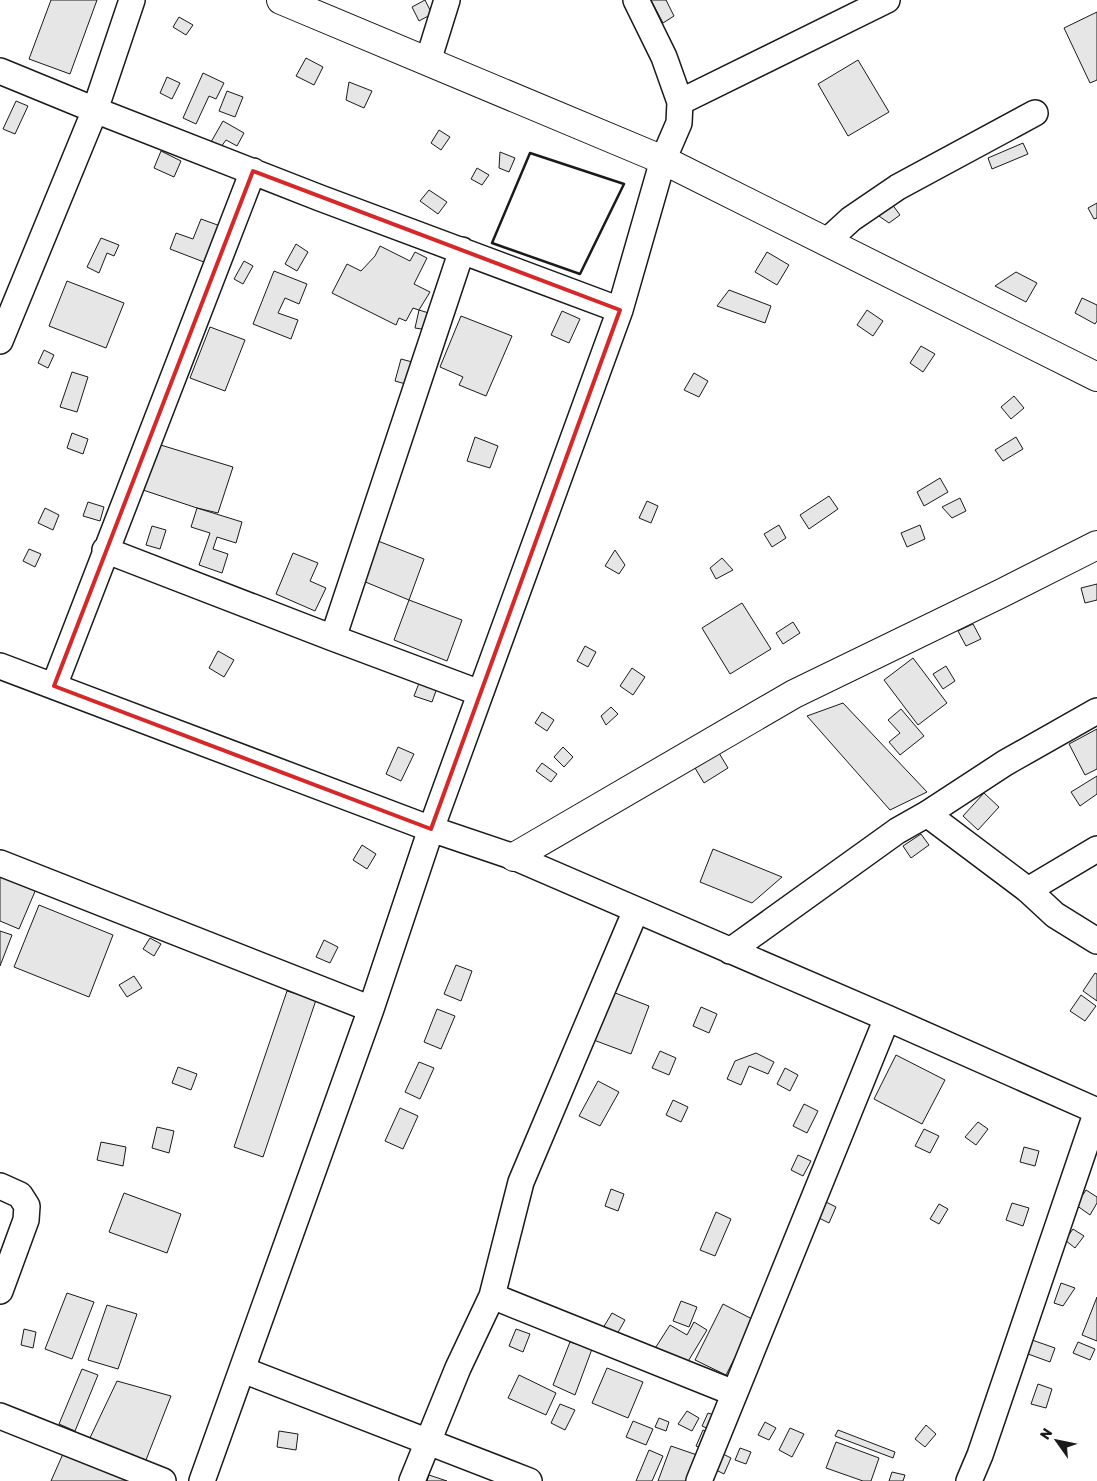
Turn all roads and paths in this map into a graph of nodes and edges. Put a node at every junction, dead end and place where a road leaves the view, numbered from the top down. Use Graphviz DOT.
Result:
graph roads {
  1 [pos="132,0"];
  2 [pos="281,0"];
  3 [pos="447,0"];
  4 [pos="636,0"];
  5 [pos="887,0"];
  6 [pos="428,61"];
  7 [pos="0,71"];
  8 [pos="680,102"];
  9 [pos="95,110"];
  10 [pos="1035,114"];
  11 [pos="663,160"];
  12 [pos="252,171"];
  13 [pos="827,241"];
  14 [pos="462,250"];
  15 [pos="620,310"];
  16 [pos="0,341"];
  17 [pos="1097,377"];
  18 [pos="1097,545"];
  19 [pos="105,550"];
  20 [pos="333,638"];
  21 [pos="0,666"];
  22 [pos="54,686"];
  23 [pos="480,693"];
  24 [pos="1097,712"];
  25 [pos="927,814"];
  26 [pos="431,829"];
  27 [pos="1097,849"];
  28 [pos="514,857"];
  29 [pos="0,863"];
  30 [pos="1028,890"];
  31 [pos="636,910"];
  32 [pos="1097,941"];
  33 [pos="730,950"];
  34 [pos="371,1009"];
  35 [pos="887,1018"];
  36 [pos="1097,1111"];
  37 [pos="0,1186"];
  38 [pos="0,1291"];
  39 [pos="492,1296"];
  40 [pos="243,1370"];
  41 [pos="734,1393"];
  42 [pos="0,1416"];
  43 [pos="427,1441"];
  44 [pos="163,1481"];
  45 [pos="202,1481"];
  46 [pos="412,1481"];
  47 [pos="529,1481"];
  48 [pos="699,1481"];
  49 [pos="970,1481"];
  1 -- 9 [label="street"];
  2 -- 6 [label="street"];
  3 -- 6 [label="street"];
  4 -- 8 [label="street"];
  5 -- 8 [label="street"];
  6 -- 11 [label="street"];
  7 -- 9 [label="street"];
  8 -- 11 [label="street"];
  9 -- 12 [label="street"];
  9 -- 16 [label="street"];
  10 -- 13 [label="street"];
  11 -- 13 [label="street"];
  11 -- 15 [label="street"];
  12 -- 14 [label="street"];
  12 -- 19 [label="street"];
  13 -- 17 [label="street"];
  14 -- 15 [label="street"];
  14 -- 20 [label="street"];
  15 -- 23 [label="street"];
  18 -- 28 [label="street"];
  19 -- 20 [label="street"];
  19 -- 22 [label="street"];
  20 -- 23 [label="street"];
  21 -- 22 [label="street"];
  22 -- 26 [label="street"];
  23 -- 26 [label="street"];
  24 -- 25 [label="street"];
  25 -- 30 [label="street"];
  25 -- 33 [label="street"];
  26 -- 28 [label="street"];
  26 -- 34 [label="street"];
  27 -- 30 [label="street"];
  28 -- 31 [label="street"];
  29 -- 34 [label="street"];
  30 -- 32 [label="street"];
  31 -- 33 [label="street"];
  31 -- 39 [label="street"];
  33 -- 35 [label="street"];
  34 -- 40 [label="street"];
  35 -- 36 [label="street"];
  35 -- 41 [label="street"];
  36 -- 49 [label="street"];
  37 -- 38 [label="street"];
  39 -- 41 [label="street"];
  39 -- 43 [label="street"];
  40 -- 43 [label="street"];
  40 -- 45 [label="street"];
  41 -- 48 [label="street"];
  42 -- 44 [label="street"];
  43 -- 46 [label="street"];
  43 -- 47 [label="street"];
}
